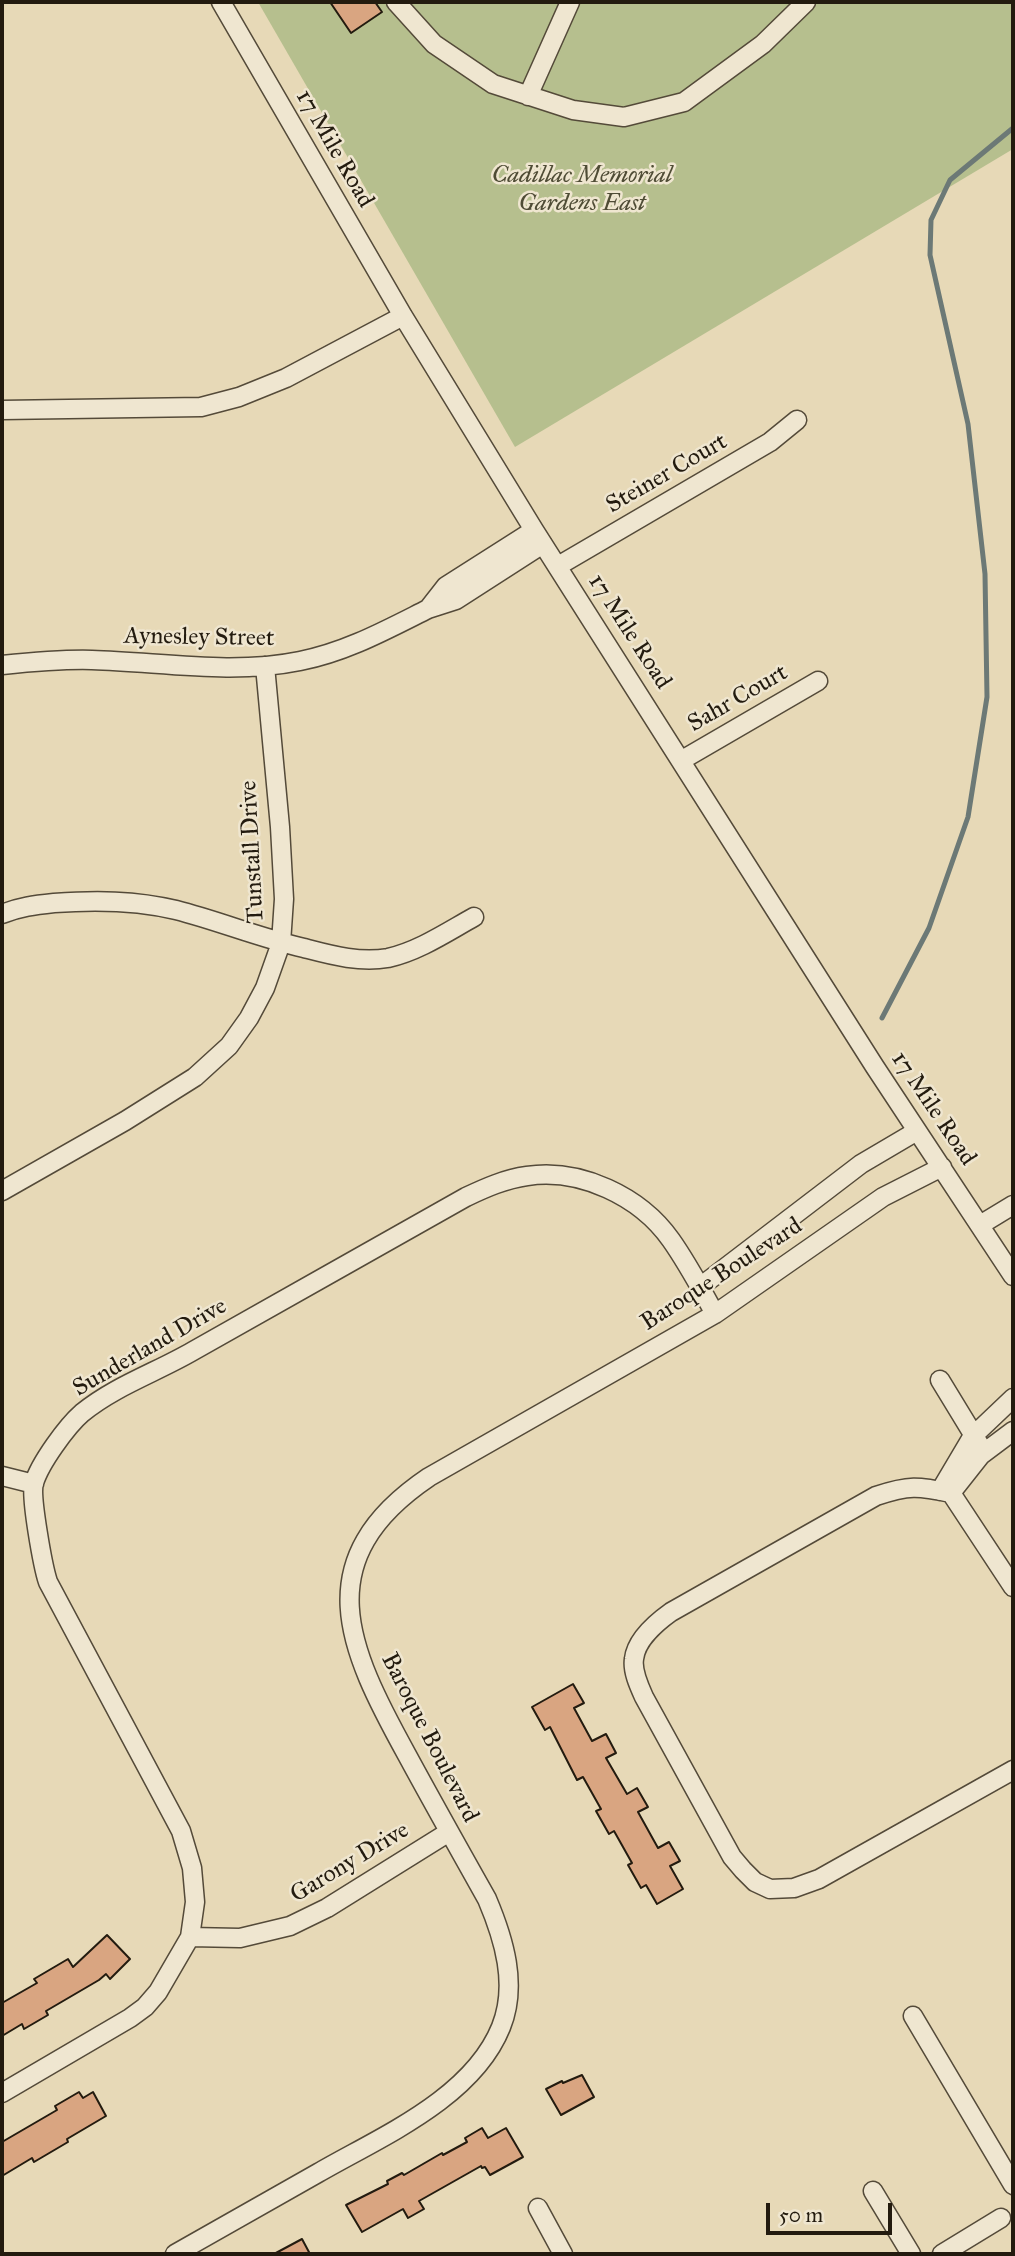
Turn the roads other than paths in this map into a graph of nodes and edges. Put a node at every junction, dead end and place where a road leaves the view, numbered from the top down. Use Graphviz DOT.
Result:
graph roads {
  1 [pos="221,2"];
  2 [pos="396,2"];
  3 [pos="570,2"];
  4 [pos="806,2"];
  5 [pos="528,96"];
  6 [pos="403,316"];
  7 [pos="2,410"];
  8 [pos="797,420"];
  9 [pos="539,537"];
  10 [pos="558,566"];
  11 [pos="2,665"];
  12 [pos="265,666"];
  13 [pos="818,681"];
  14 [pos="682,760"];
  15 [pos="2,914"];
  16 [pos="474,917"];
  17 [pos="281,943"];
  18 [pos="917,1131"];
  19 [pos="942,1167"];
  20 [pos="2,1191"];
  21 [pos="1013,1205"];
  22 [pos="980,1225"];
  23 [pos="1013,1276"];
  24 [pos="700,1287"];
  25 [pos="715,1314"];
  26 [pos="940,1380"];
  27 [pos="1013,1398"];
  28 [pos="1013,1431"];
  29 [pos="974,1435"];
  30 [pos="984,1453"];
  31 [pos="2,1476"];
  32 [pos="34,1484"];
  33 [pos="946,1492"];
  34 [pos="1013,1587"];
  35 [pos="1013,1770"];
  36 [pos="449,1832"];
  37 [pos="190,1937"];
  38 [pos="912,2016"];
  39 [pos="2,2093"];
  40 [pos="1013,2185"];
  41 [pos="873,2191"];
  42 [pos="538,2208"];
  43 [pos="1001,2218"];
  44 [pos="175,2254"];
  45 [pos="563,2254"];
  46 [pos="911,2254"];
  47 [pos="942,2254"];
  1 -- 6 [label="street, 17 Mile Road"];
  2 -- 5 [label="street"];
  3 -- 5 [label="street"];
  4 -- 5 [label="street"];
  6 -- 7 [label="street"];
  6 -- 9 [label="street, 17 Mile Road"];
  8 -- 10 [label="street, Steiner Court"];
  9 -- 10 [label="street, 17 Mile Road"];
  9 -- 12 [label="street, Aynesley Street"];
  10 -- 14 [label="street, 17 Mile Road"];
  11 -- 12 [label="street, Aynesley Street"];
  12 -- 17 [label="street, Tunstall Drive"];
  13 -- 14 [label="street, Sahr Court"];
  14 -- 18 [label="street, 17 Mile Road"];
  15 -- 17 [label="street"];
  16 -- 17 [label="street"];
  17 -- 20 [label="street, Tunstall Drive"];
  18 -- 19 [label="street, 17 Mile Road"];
  18 -- 24 [label="street, Baroque Boulevard"];
  19 -- 22 [label="street, 17 Mile Road"];
  19 -- 25 [label="street, Baroque Boulevard"];
  21 -- 22 [label="street"];
  22 -- 23 [label="street, 17 Mile Road"];
  24 -- 25 [label="street, Sunderland Drive"];
  24 -- 32 [label="street, Sunderland Drive"];
  25 -- 36 [label="street, Baroque Boulevard"];
  26 -- 29 [label="street"];
  27 -- 29 [label="street"];
  28 -- 30 [label="street"];
  29 -- 30 [label="street"];
  29 -- 33 [label="street"];
  30 -- 33 [label="street"];
  31 -- 32 [label="street"];
  32 -- 37 [label="street"];
  33 -- 34 [label="street"];
  33 -- 35 [label="street"];
  36 -- 37 [label="street, Garony Drive"];
  36 -- 44 [label="street, Baroque Boulevard"];
  37 -- 39 [label="street"];
  38 -- 40 [label="street"];
  41 -- 46 [label="street"];
  42 -- 45 [label="street"];
  43 -- 47 [label="street"];
}
